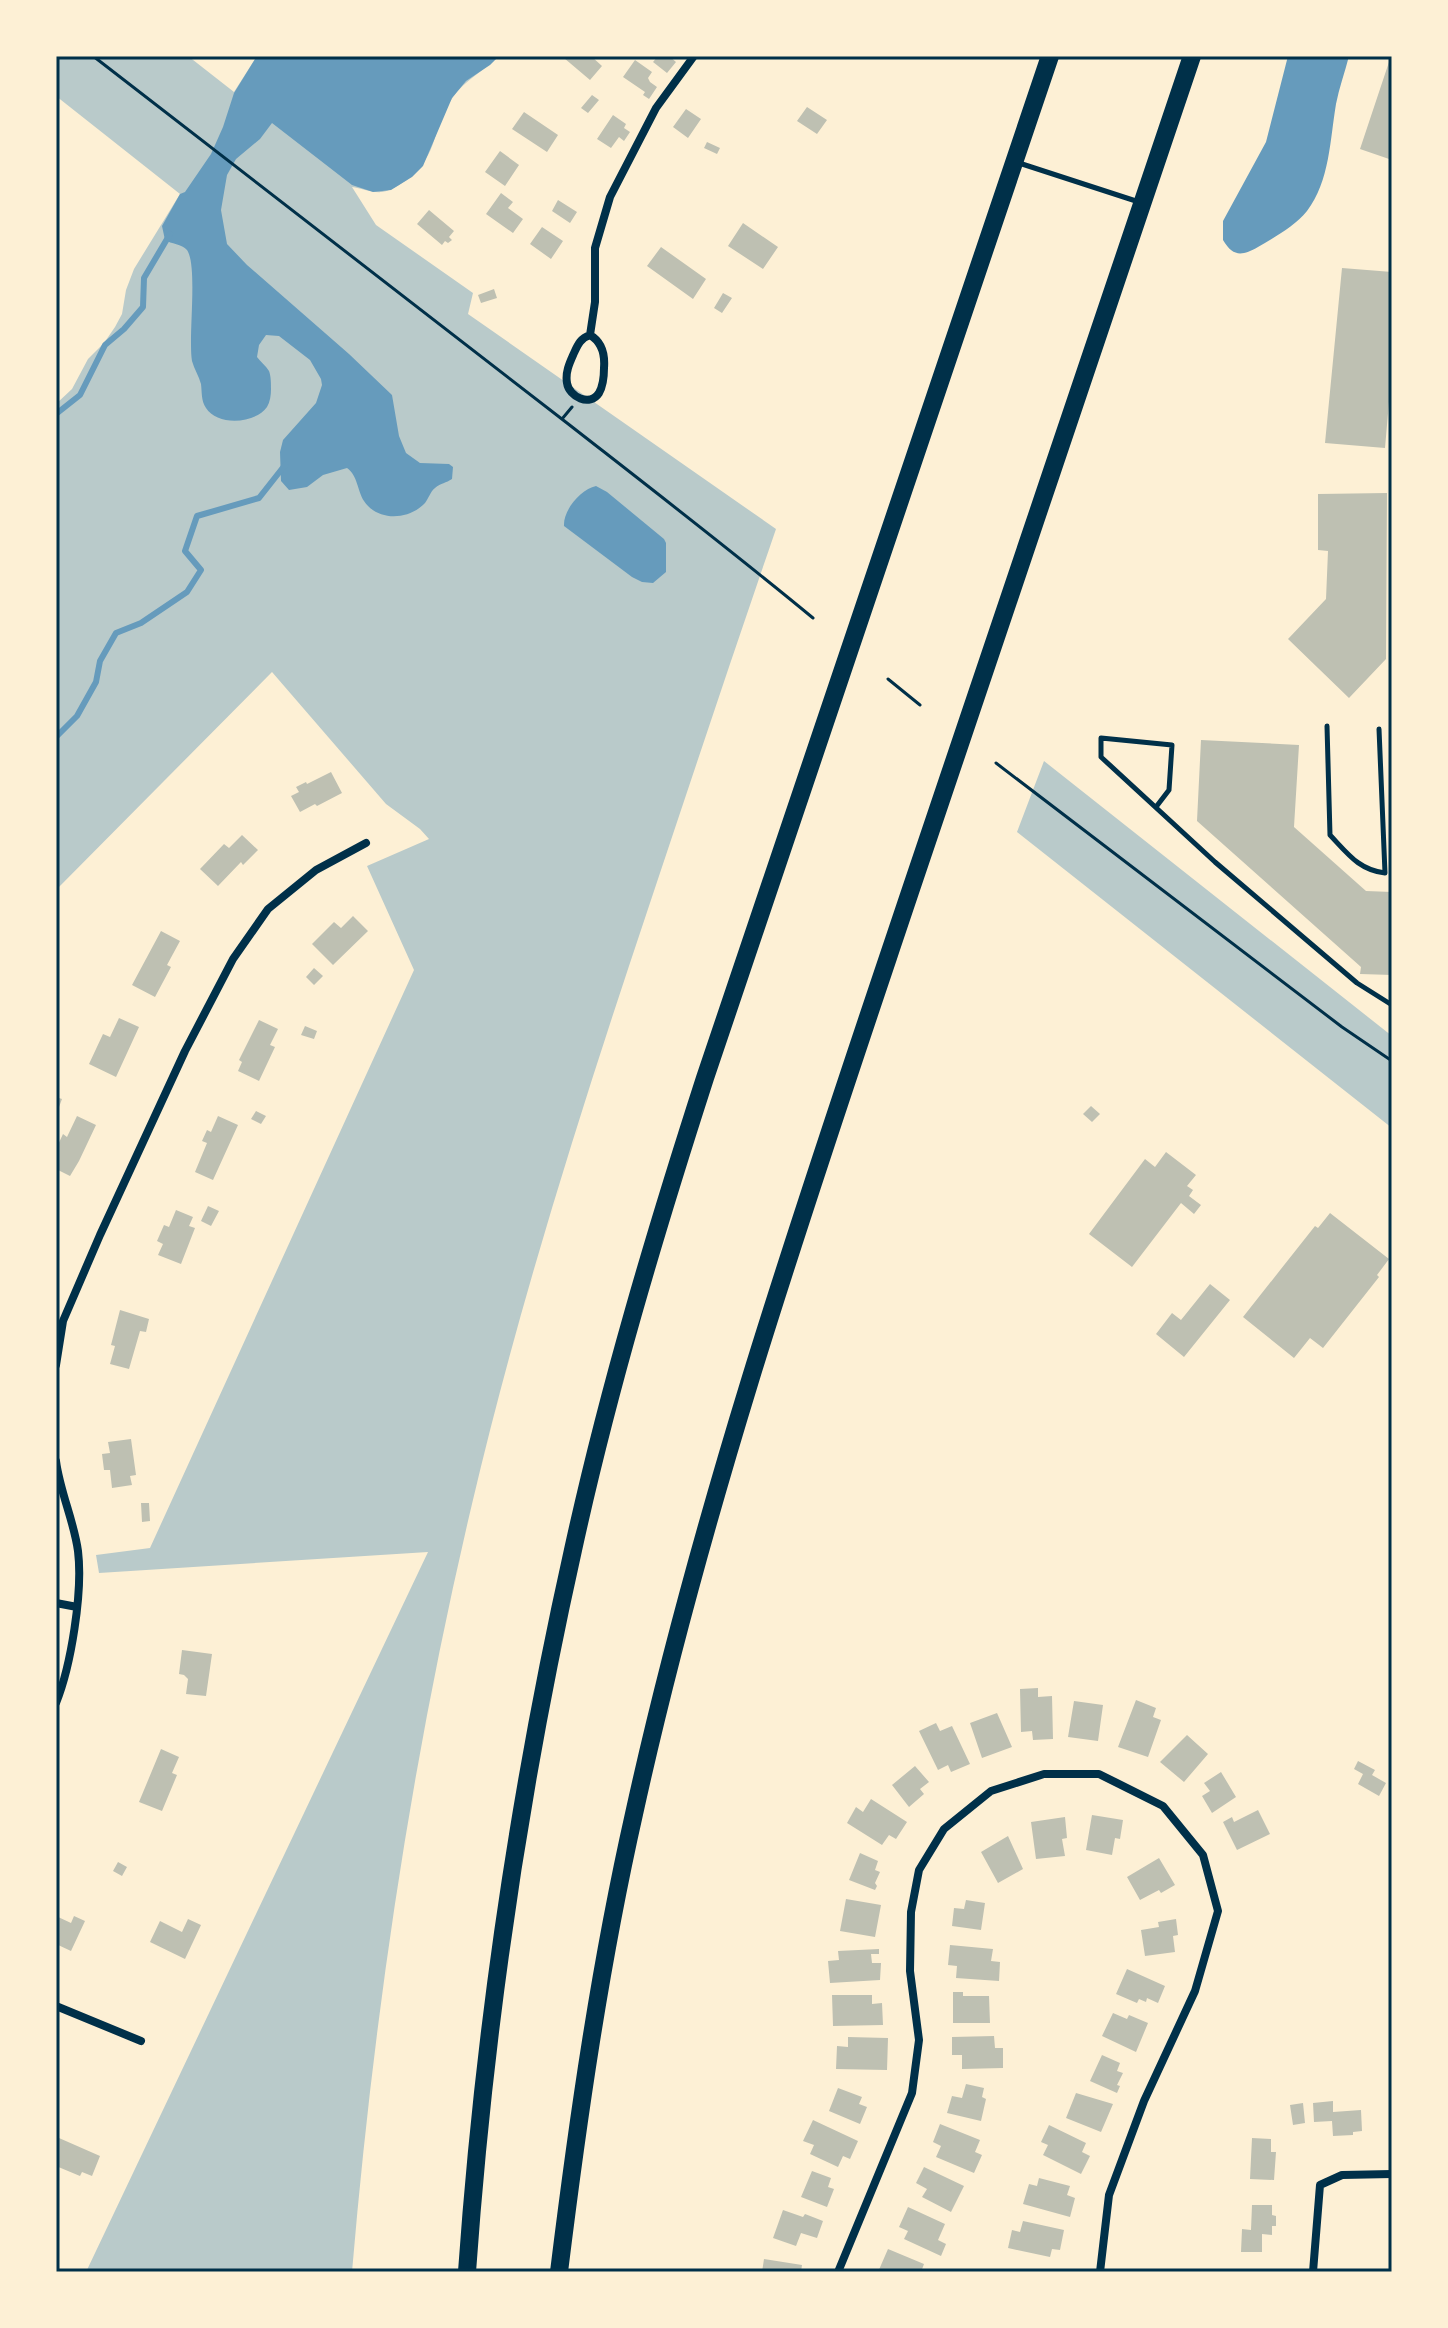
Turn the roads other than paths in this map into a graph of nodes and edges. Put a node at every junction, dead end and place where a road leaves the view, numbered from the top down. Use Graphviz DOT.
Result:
graph roads {
  1 [pos="694,56"];
  2 [pos="1050,56"];
  3 [pos="1192,56"];
  4 [pos="1015,161"];
  5 [pos="1142,204"];
  6 [pos="590,335"];
  7 [pos="1327,726"];
  8 [pos="1379,729"];
  9 [pos="1156,807"];
  10 [pos="366,843"];
  11 [pos="1388,874"];
  12 [pos="1392,1005"];
  13 [pos="56,1365"];
  14 [pos="56,1461"];
  15 [pos="56,1603"];
  16 [pos="77,1607"];
  17 [pos="56,1703"];
  18 [pos="56,2006"];
  19 [pos="141,2041"];
  20 [pos="1392,2174"];
  21 [pos="467,2272"];
  22 [pos="559,2272"];
  23 [pos="838,2272"];
  24 [pos="1100,2272"];
  25 [pos="1313,2272"];
  1 -- 6 [label="street"];
  2 -- 4 [label="highway"];
  3 -- 5 [label="highway"];
  4 -- 5 [label="lane"];
  4 -- 21 [label="highway"];
  5 -- 22 [label="highway"];
  6 -- 6 [label="street"];
  7 -- 11 [label="lane"];
  8 -- 11 [label="lane"];
  9 -- 9 [label="lane"];
  9 -- 12 [label="lane"];
  10 -- 13 [label="street"];
  14 -- 16 [label="street"];
  15 -- 16 [label="street"];
  16 -- 17 [label="street"];
  18 -- 19 [label="street"];
  20 -- 25 [label="street"];
  23 -- 24 [label="street"];
}
